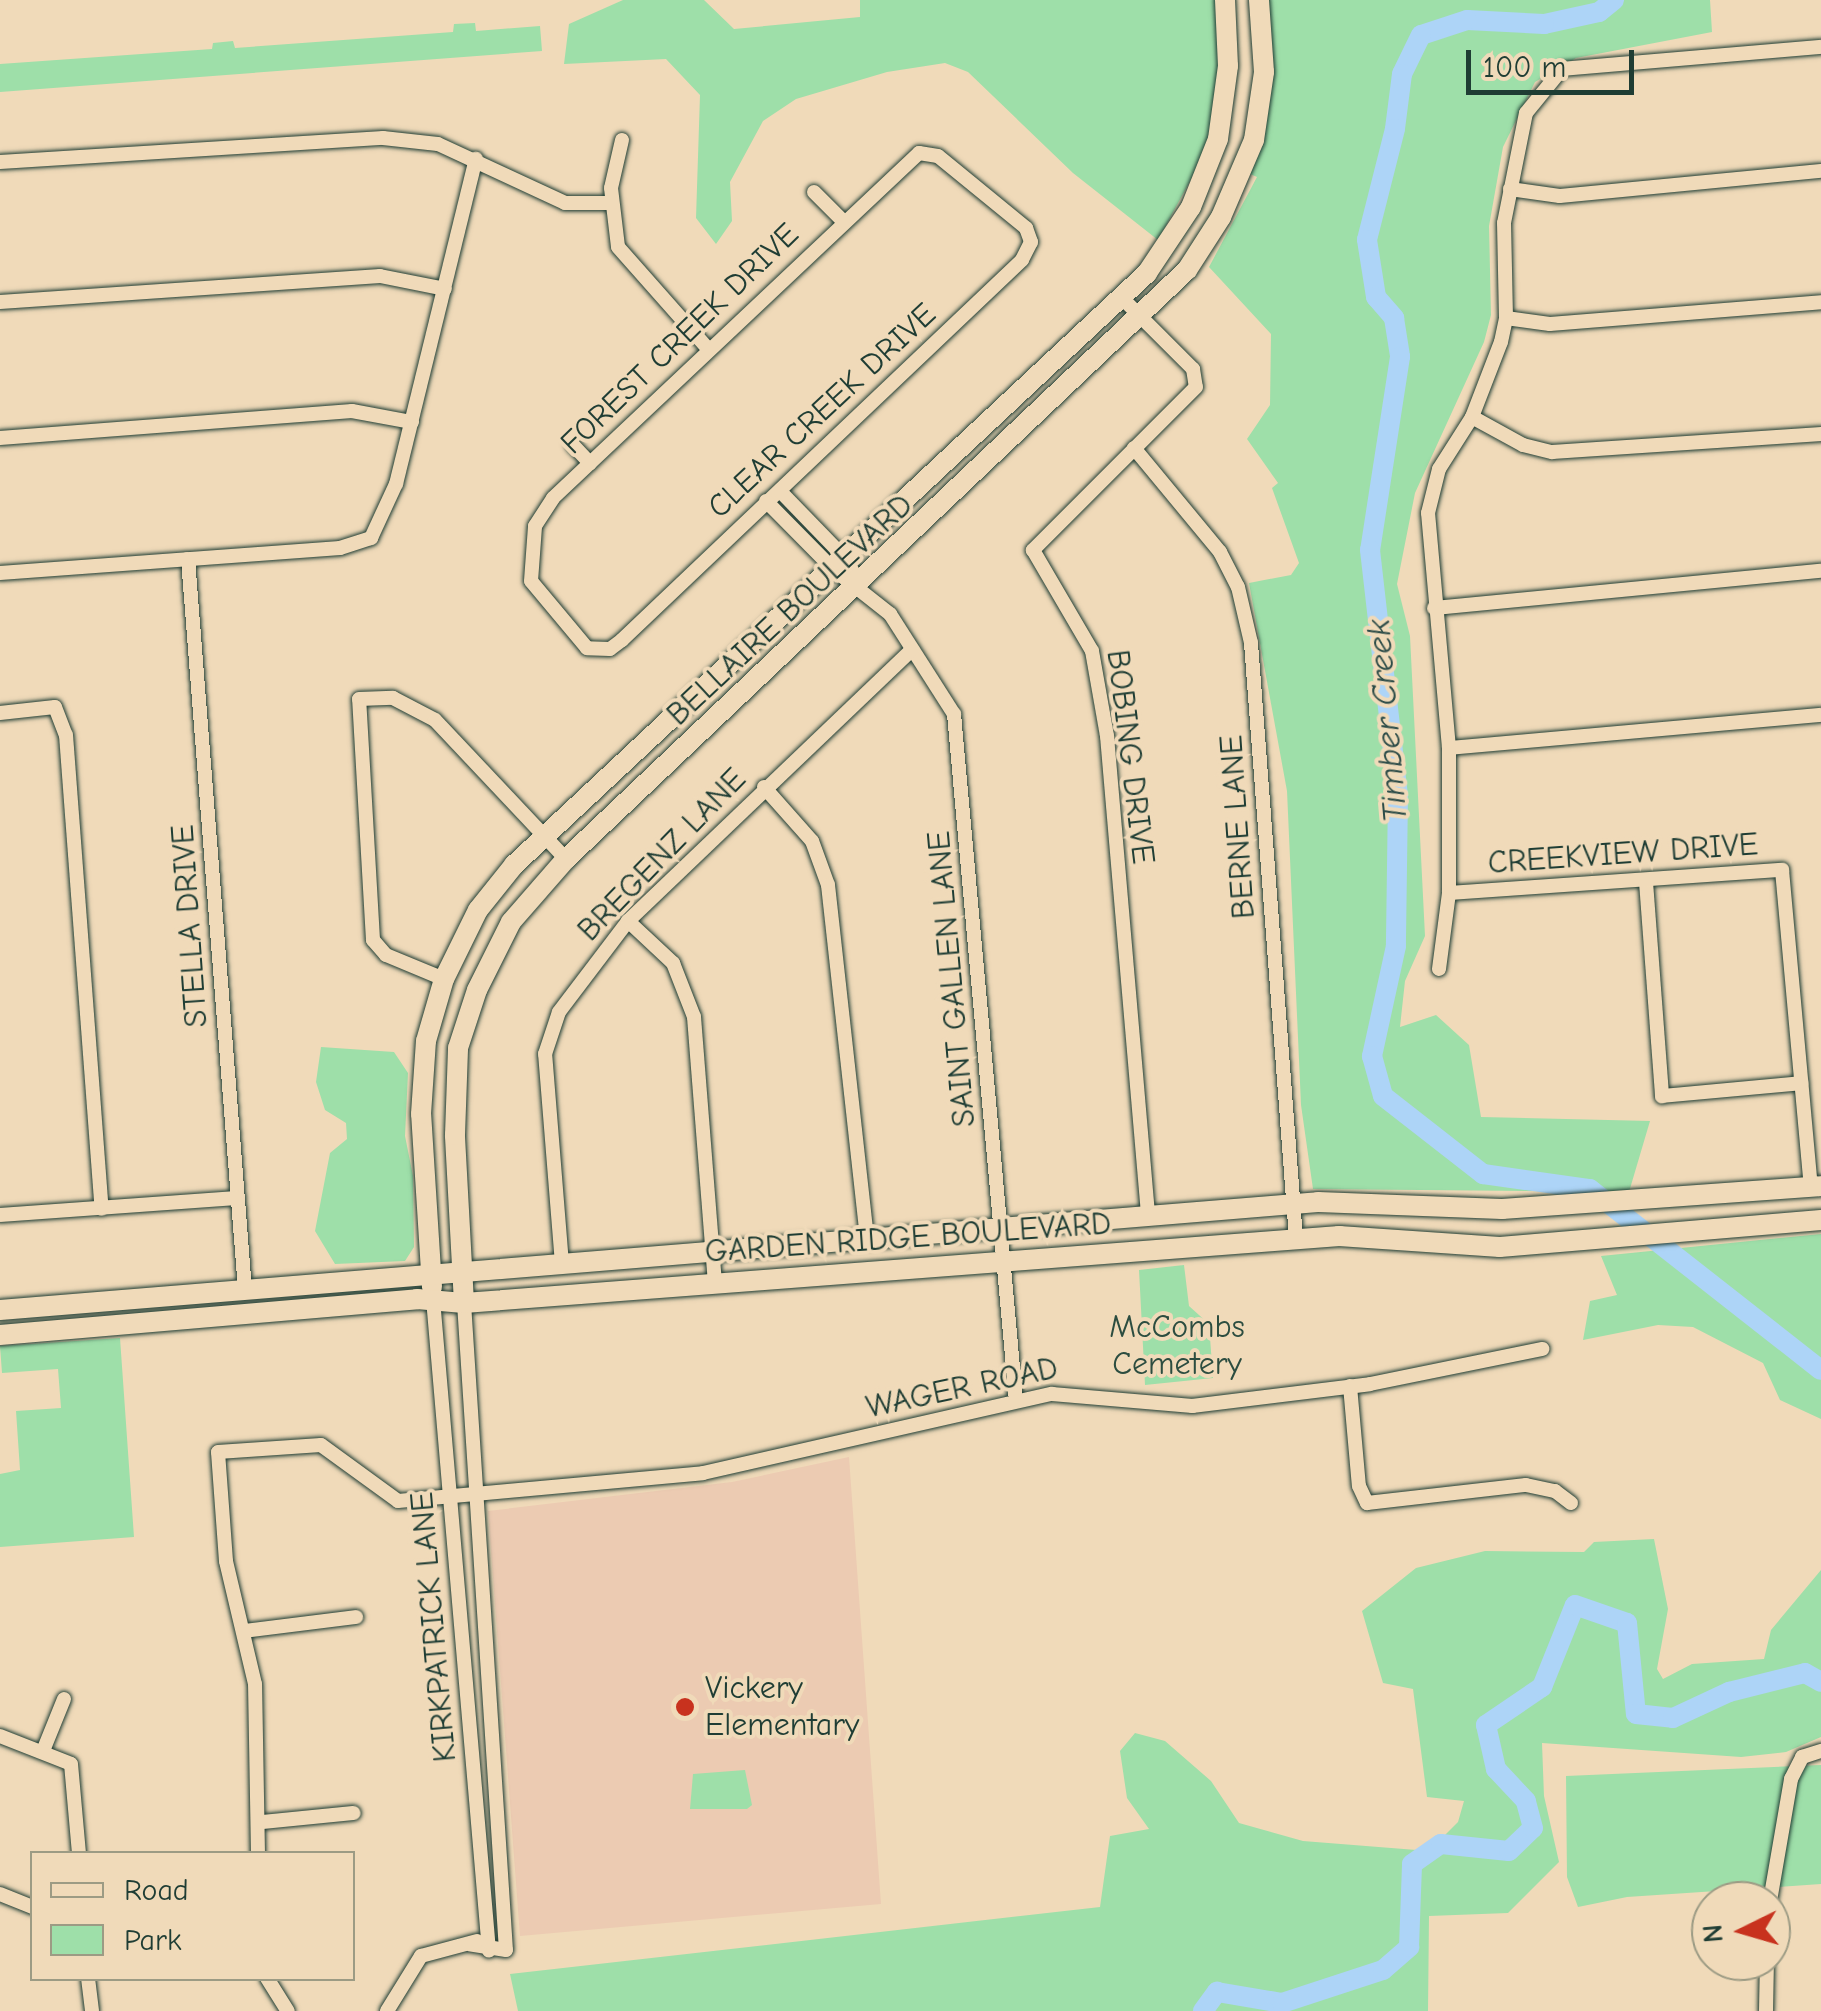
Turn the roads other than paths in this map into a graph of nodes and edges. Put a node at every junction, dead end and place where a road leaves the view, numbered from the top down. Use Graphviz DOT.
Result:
graph roads {
  1 [pos="1226,0"];
  2 [pos="1259,0"];
  3 [pos="1821,47"];
  4 [pos="622,140"];
  5 [pos="476,159"];
  6 [pos="0,162"];
  7 [pos="1821,171"];
  8 [pos="1510,188"];
  9 [pos="814,192"];
  10 [pos="983,193"];
  11 [pos="612,203"];
  12 [pos="843,221"];
  13 [pos="445,289"];
  14 [pos="1121,297"];
  15 [pos="0,302"];
  16 [pos="1821,302"];
  17 [pos="1506,318"];
  18 [pos="1143,319"];
  19 [pos="709,350"];
  20 [pos="1472,417"];
  21 [pos="412,422"];
  22 [pos="1821,434"];
  23 [pos="0,438"];
  24 [pos="573,446"];
  25 [pos="1134,448"];
  26 [pos="590,463"];
  27 [pos="780,491"];
  28 [pos="766,502"];
  29 [pos="188,559"];
  30 [pos="839,564"];
  31 [pos="1821,571"];
  32 [pos="0,573"];
  33 [pos="860,585"];
  34 [pos="1434,608"];
  35 [pos="587,648"];
  36 [pos="912,650"];
  37 [pos="0,713"];
  38 [pos="1821,715"];
  39 [pos="1449,748"];
  40 [pos="764,786"];
  41 [pos="543,839"];
  42 [pos="566,859"];
  43 [pos="1646,882"];
  44 [pos="1449,894"];
  45 [pos="628,921"];
  46 [pos="1438,969"];
  47 [pos="444,978"];
  48 [pos="1801,1083"];
  49 [pos="1816,1186"];
  50 [pos="236,1198"];
  51 [pos="1294,1204"];
  52 [pos="102,1208"];
  53 [pos="0,1215"];
  54 [pos="1148,1217"];
  55 [pos="1821,1220"];
  56 [pos="1000,1231"];
  57 [pos="1296,1239"];
  58 [pos="866,1241"];
  59 [pos="712,1252"];
  60 [pos="1002,1260"];
  61 [pos="562,1264"];
  62 [pos="463,1272"];
  63 [pos="430,1274"];
  64 [pos="715,1283"];
  65 [pos="245,1290"];
  66 [pos="432,1298"];
  67 [pos="464,1304"];
  68 [pos="0,1310"];
  69 [pos="153,1322"];
  70 [pos="0,1334"];
  71 [pos="1542,1350"];
  72 [pos="1350,1386"];
  73 [pos="1016,1400"];
  74 [pos="479,1494"];
  75 [pos="451,1496"];
  76 [pos="1571,1503"];
  77 [pos="356,1618"];
  78 [pos="244,1631"];
  79 [pos="64,1699"];
  80 [pos="0,1736"];
  81 [pos="43,1751"];
  82 [pos="1821,1751"];
  83 [pos="354,1813"];
  84 [pos="262,1822"];
  85 [pos="79,1851"];
  86 [pos="258,1851"];
  87 [pos="1773,1881"];
  88 [pos="0,1894"];
  89 [pos="30,1907"];
  90 [pos="488,1944"];
  91 [pos="88,1981"];
  92 [pos="270,1981"];
  93 [pos="1767,1981"];
  94 [pos="92,2011"];
  95 [pos="288,2011"];
  96 [pos="387,2011"];
  97 [pos="1766,2011"];
  1 -- 14 [label="main road, BELLAIRE BOULEVARD"];
  2 -- 18 [label="main road, BELLAIRE BOULEVARD"];
  3 -- 8 [label="street, CREEKVIEW DRIVE"];
  4 -- 11 [label="street"];
  5 -- 6 [label="street"];
  5 -- 11 [label="street"];
  5 -- 13 [label="street"];
  7 -- 8 [label="street"];
  8 -- 17 [label="street, CREEKVIEW DRIVE"];
  9 -- 12 [label="street"];
  10 -- 12 [label="street, FOREST CREEK DRIVE"];
  10 -- 27 [label="street, CLEAR CREEK DRIVE"];
  11 -- 19 [label="street"];
  12 -- 19 [label="street, FOREST CREEK DRIVE"];
  13 -- 15 [label="street"];
  13 -- 21 [label="street"];
  14 -- 18 [label="street, BOBING DRIVE"];
  14 -- 30 [label="main road, BELLAIRE BOULEVARD"];
  16 -- 17 [label="street"];
  17 -- 20 [label="street, CREEKVIEW DRIVE"];
  18 -- 25 [label="street, BOBING DRIVE"];
  18 -- 33 [label="main road, BELLAIRE BOULEVARD"];
  19 -- 26 [label="street, FOREST CREEK DRIVE"];
  20 -- 22 [label="street"];
  20 -- 34 [label="street, CREEKVIEW DRIVE"];
  21 -- 23 [label="street"];
  21 -- 29 [label="street"];
  24 -- 26 [label="street"];
  25 -- 51 [label="street, BERNE LANE"];
  25 -- 54 [label="street, BOBING DRIVE"];
  26 -- 35 [label="street, FOREST CREEK DRIVE"];
  27 -- 28 [label="street, CLEAR CREEK DRIVE"];
  27 -- 30 [label="street"];
  28 -- 30 [label="street"];
  28 -- 35 [label="street, CLEAR CREEK DRIVE"];
  29 -- 32 [label="street"];
  29 -- 50 [label="street, STELLA DRIVE"];
  30 -- 33 [label="street, SAINT GALLEN LANE"];
  30 -- 41 [label="main road, BELLAIRE BOULEVARD"];
  31 -- 34 [label="street"];
  33 -- 36 [label="street, SAINT GALLEN LANE"];
  33 -- 42 [label="main road, BELLAIRE BOULEVARD"];
  34 -- 39 [label="street, CREEKVIEW DRIVE"];
  36 -- 40 [label="street, BREGENZ LANE"];
  36 -- 56 [label="street, SAINT GALLEN LANE"];
  37 -- 52 [label="street"];
  38 -- 39 [label="street"];
  39 -- 44 [label="street, CREEKVIEW DRIVE"];
  40 -- 45 [label="street, BREGENZ LANE"];
  40 -- 58 [label="street"];
  41 -- 42 [label="street"];
  41 -- 47 [label="main road, BELLAIRE BOULEVARD"];
  41 -- 47 [label="street"];
  42 -- 62 [label="main road, BELLAIRE BOULEVARD"];
  43 -- 44 [label="street, CREEKVIEW DRIVE"];
  43 -- 48 [label="street, CREEKVIEW DRIVE"];
  43 -- 48 [label="street"];
  44 -- 46 [label="street, CREEKVIEW DRIVE"];
  45 -- 59 [label="street"];
  45 -- 61 [label="street, BREGENZ LANE"];
  47 -- 63 [label="main road, BELLAIRE BOULEVARD"];
  48 -- 49 [label="street, CREEKVIEW DRIVE"];
  49 -- 51 [label="main road, GARDEN RIDGE BOULEVARD"];
  50 -- 52 [label="street"];
  50 -- 65 [label="street, STELLA DRIVE"];
  51 -- 54 [label="main road, GARDEN RIDGE BOULEVARD"];
  51 -- 57 [label="street, BERNE LANE"];
  52 -- 53 [label="street"];
  54 -- 56 [label="main road, GARDEN RIDGE BOULEVARD"];
  55 -- 57 [label="main road, GARDEN RIDGE BOULEVARD"];
  56 -- 58 [label="main road, GARDEN RIDGE BOULEVARD"];
  56 -- 60 [label="street, SAINT GALLEN LANE"];
  57 -- 60 [label="main road, GARDEN RIDGE BOULEVARD"];
  58 -- 59 [label="main road, GARDEN RIDGE BOULEVARD"];
  59 -- 61 [label="main road, GARDEN RIDGE BOULEVARD"];
  59 -- 64 [label="street"];
  60 -- 64 [label="main road, GARDEN RIDGE BOULEVARD"];
  60 -- 73 [label="street, SAINT GALLEN LANE"];
  61 -- 62 [label="main road, GARDEN RIDGE BOULEVARD"];
  62 -- 63 [label="main road, GARDEN RIDGE BOULEVARD"];
  62 -- 67 [label="main road, BELLAIRE BOULEVARD"];
  63 -- 65 [label="main road, GARDEN RIDGE BOULEVARD"];
  63 -- 66 [label="main road, BELLAIRE BOULEVARD"];
  64 -- 67 [label="main road, GARDEN RIDGE BOULEVARD"];
  65 -- 68 [label="main road, GARDEN RIDGE BOULEVARD"];
  65 -- 69 [label="main road"];
  66 -- 67 [label="main road, GARDEN RIDGE BOULEVARD"];
  66 -- 69 [label="main road, GARDEN RIDGE BOULEVARD"];
  66 -- 75 [label="street, KIRKPATRICK LANE"];
  67 -- 74 [label="street, KIRKPATRICK LANE"];
  69 -- 70 [label="main road, GARDEN RIDGE BOULEVARD"];
  71 -- 72 [label="street, WAGER ROAD"];
  72 -- 73 [label="street, WAGER ROAD"];
  72 -- 76 [label="street"];
  73 -- 74 [label="street, WAGER ROAD"];
  74 -- 75 [label="street, WAGER ROAD"];
  74 -- 90 [label="street, KIRKPATRICK LANE"];
  75 -- 78 [label="street, WAGER ROAD"];
  75 -- 90 [label="street, KIRKPATRICK LANE"];
  77 -- 78 [label="street"];
  78 -- 84 [label="street"];
  79 -- 81 [label="street"];
  80 -- 81 [label="street"];
  81 -- 85 [label="street"];
  82 -- 87 [label="street"];
  83 -- 84 [label="street"];
  84 -- 86 [label="street"];
  88 -- 89 [label="street"];
  90 -- 96 [label="street"];
  91 -- 94 [label="street"];
  92 -- 95 [label="street"];
  93 -- 97 [label="street"];
}
